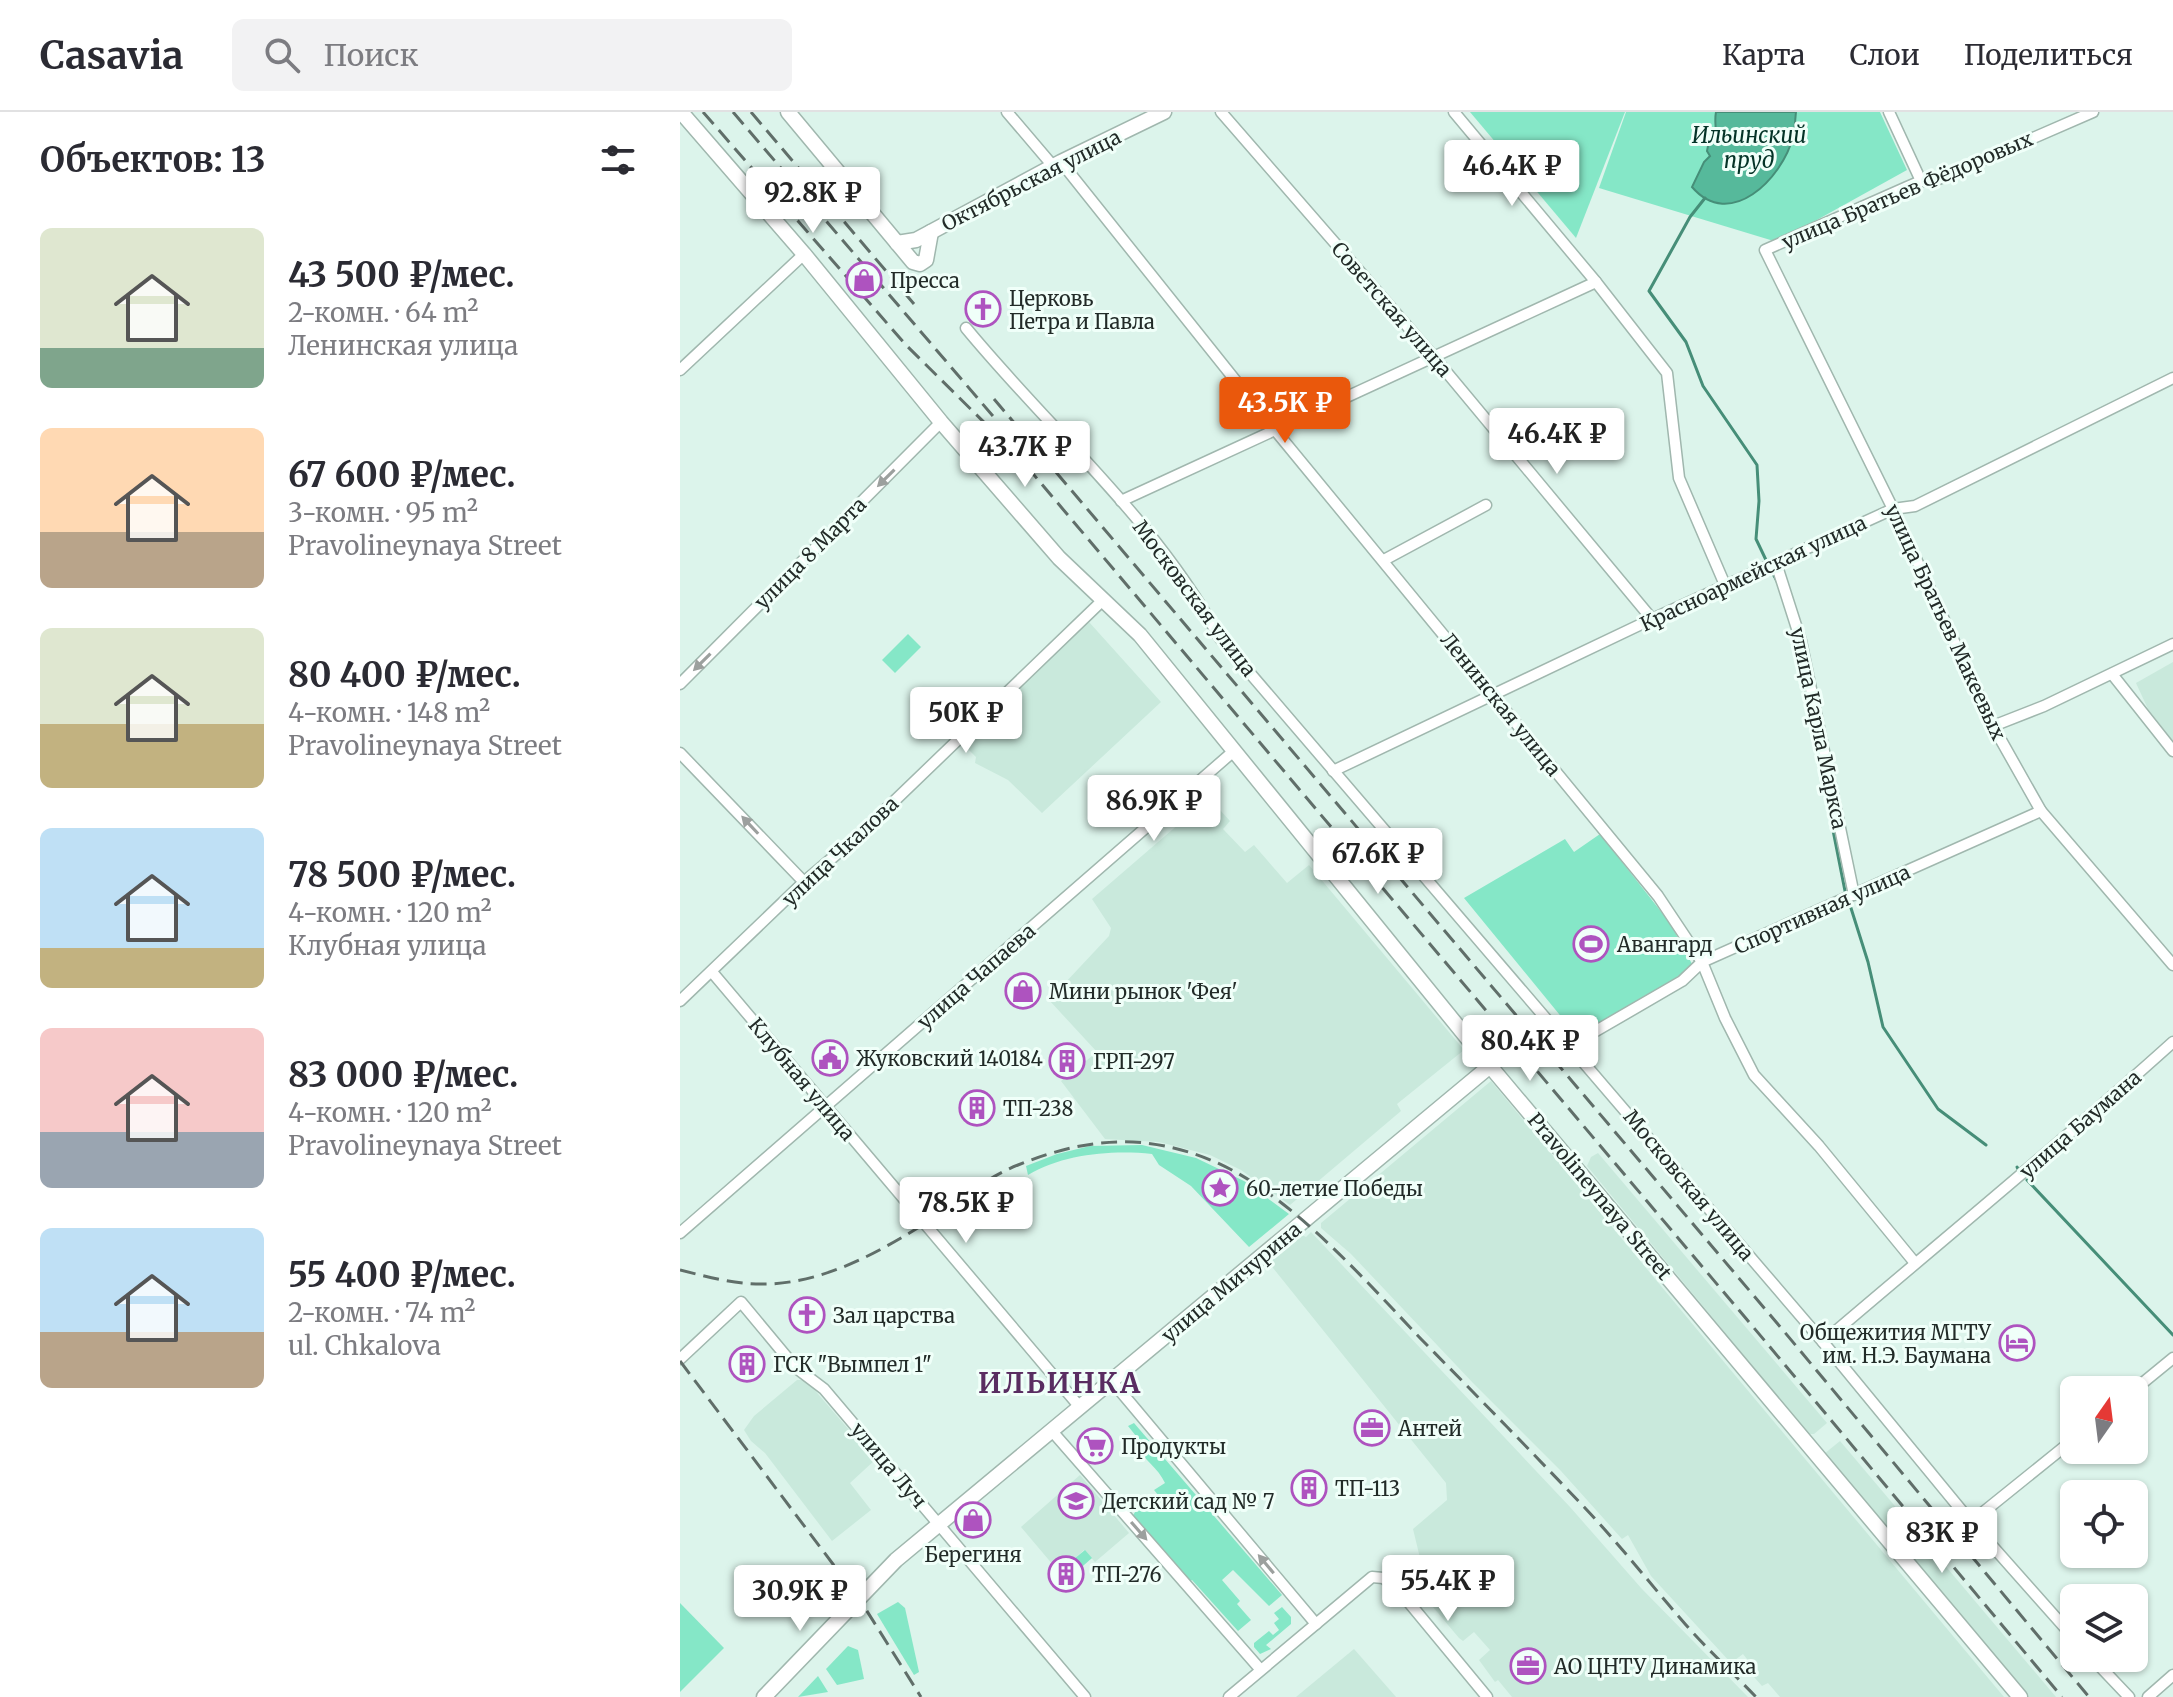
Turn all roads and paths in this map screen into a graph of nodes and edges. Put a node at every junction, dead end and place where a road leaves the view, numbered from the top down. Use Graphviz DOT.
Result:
graph roads {
  1 [pos="681,112"];
  2 [pos="788,112"];
  3 [pos="1007,112"];
  4 [pos="1164,112"];
  5 [pos="1221,112"];
  6 [pos="1454,112"];
  7 [pos="1889,112"];
  8 [pos="2093,112"];
  9 [pos="1057,164"];
  10 [pos="1921,181"];
  11 [pos="931,232"];
  12 [pos="897,243"];
  13 [pos="1765,250"];
  14 [pos="804,254"];
  15 [pos="1596,282"];
  16 [pos="966,328"];
  17 [pos="1434,357"];
  18 [pos="680,370"];
  19 [pos="2173,378"];
  20 [pos="941,422"];
  21 [pos="1275,430"];
  22 [pos="1121,501"];
  23 [pos="1486,505"];
  24 [pos="1893,509"];
  25 [pos="1384,560"];
  26 [pos="1776,563"];
  27 [pos="1725,585"];
  28 [pos="1103,600"];
  29 [pos="1652,619"];
  30 [pos="2173,644"];
  31 [pos="2112,674"];
  32 [pos="680,684"];
  33 [pos="1493,696"];
  34 [pos="1993,726"];
  35 [pos="1235,750"];
  36 [pos="2173,751"];
  37 [pos="680,753"];
  38 [pos="1333,771"];
  39 [pos="2041,811"];
  40 [pos="804,882"];
  41 [pos="1854,895"];
  42 [pos="1702,962"];
  43 [pos="2173,965"];
  44 [pos="712,972"];
  45 [pos="680,1001"];
  46 [pos="2173,1042"];
  47 [pos="1570,1046"];
  48 [pos="1490,1066"];
  49 [pos="826,1107"];
  50 [pos="680,1233"];
  51 [pos="1915,1263"];
  52 [pos="1823,1342"];
  53 [pos="2173,1358"];
  54 [pos="680,1359"];
  55 [pos="2148,1379"];
  56 [pos="1111,1380"];
  57 [pos="1079,1406"];
  58 [pos="1051,1430"];
  59 [pos="2060,1450"];
  60 [pos="1971,1522"];
  61 [pos="939,1524"];
  62 [pos="2060,1622"];
  63 [pos="1316,1624"];
  64 [pos="1260,1669"];
  65 [pos="2105,1672"];
  66 [pos="2173,1675"];
  67 [pos="764,1697"];
  68 [pos="1085,1697"];
  69 [pos="1229,1697"];
  70 [pos="1487,1697"];
  71 [pos="2020,1697"];
  72 [pos="2129,1697"];
  73 [pos="2148,1697"];
  1 -- 14 [label="main road, Pravolineynaya Street"];
  2 -- 12 [label="main road"];
  3 -- 9 [label="street, Ленинская улица"];
  4 -- 9 [label="main road, Октябрьская улица"];
  5 -- 17 [label="street, Советская улица"];
  6 -- 15 [label="street"];
  7 -- 10 [label="street"];
  8 -- 10 [label="street, улица Братьев Фёдоровых"];
  9 -- 11 [label="main road, Октябрьская улица"];
  9 -- 21 [label="street, Ленинская улица"];
  10 -- 13 [label="street, улица Братьев Фёдоровых"];
  11 -- 12 [label="main road, Октябрьская улица"];
  11 -- 12 [label="main road"];
  13 -- 24 [label="street, улица Братьев Макеевых"];
  14 -- 18 [label="street"];
  14 -- 20 [label="main road, Pravolineynaya Street"];
  15 -- 17 [label="street"];
  15 -- 27 [label="street"];
  16 -- 22 [label="street, Московская улица"];
  17 -- 21 [label="street"];
  17 -- 29 [label="street, Советская улица"];
  19 -- 24 [label="street, Красноармейская улица"];
  20 -- 28 [label="main road, Pravolineynaya Street"];
  20 -- 32 [label="street, улица 8 Марта, one-way"];
  21 -- 22 [label="street"];
  21 -- 25 [label="street, Ленинская улица"];
  22 -- 38 [label="street, Московская улица"];
  23 -- 25 [label="street"];
  24 -- 26 [label="street, Красноармейская улица"];
  24 -- 34 [label="street, улица Братьев Макеевых"];
  25 -- 33 [label="street, Ленинская улица"];
  26 -- 27 [label="street, Красноармейская улица"];
  26 -- 41 [label="street, улица Карла Маркса"];
  27 -- 29 [label="street, Красноармейская улица"];
  28 -- 35 [label="main road, Pravolineynaya Street"];
  28 -- 40 [label="street, улица Чкалова"];
  29 -- 33 [label="street, Красноармейская улица"];
  30 -- 31 [label="street"];
  31 -- 34 [label="street"];
  31 -- 36 [label="street"];
  33 -- 38 [label="street, Красноармейская улица"];
  33 -- 42 [label="street, Ленинская улица"];
  34 -- 39 [label="street, улица Братьев Макеевых"];
  35 -- 48 [label="main road, Pravolineynaya Street"];
  35 -- 49 [label="street, улица Чапаева"];
  40 -- 37 [label="street, one-way"];
  38 -- 47 [label="street, Московская улица"];
  39 -- 41 [label="street, Спортивная улица"];
  39 -- 43 [label="street, улица Братьев Макеевых"];
  40 -- 44 [label="street, улица Чкалова"];
  41 -- 42 [label="street, Спортивная улица"];
  42 -- 47 [label="street, Спортивная улица"];
  42 -- 51 [label="street, Ленинская улица"];
  44 -- 45 [label="street, улица Чкалова"];
  44 -- 49 [label="street, Клубная улица"];
  46 -- 51 [label="street, улица Баумана"];
  47 -- 52 [label="street, Московская улица"];
  48 -- 56 [label="main road, улица Мичурина"];
  48 -- 71 [label="main road, Pravolineynaya Street"];
  49 -- 50 [label="street, улица Чапаева"];
  49 -- 57 [label="street, Клубная улица"];
  51 -- 52 [label="street, улица Баумана"];
  52 -- 60 [label="street, Московская улица"];
  53 -- 55 [label="street"];
  54 -- 61 [label="street, улица Луч"];
  56 -- 57 [label="main road, улица Мичурина"];
  63 -- 56 [label="street, one-way"];
  57 -- 58 [label="main road, улица Мичурина"];
  58 -- 61 [label="main road, улица Мичурина"];
  58 -- 64 [label="street, one-way"];
  59 -- 60 [label="street"];
  60 -- 62 [label="street, Московская улица"];
  61 -- 67 [label="main road, улица Мичурина"];
  61 -- 68 [label="street, улица Луч"];
  63 -- 64 [label="street"];
  63 -- 70 [label="street"];
  64 -- 69 [label="street"];
  65 -- 72 [label="street"];
  66 -- 73 [label="street"];
}
